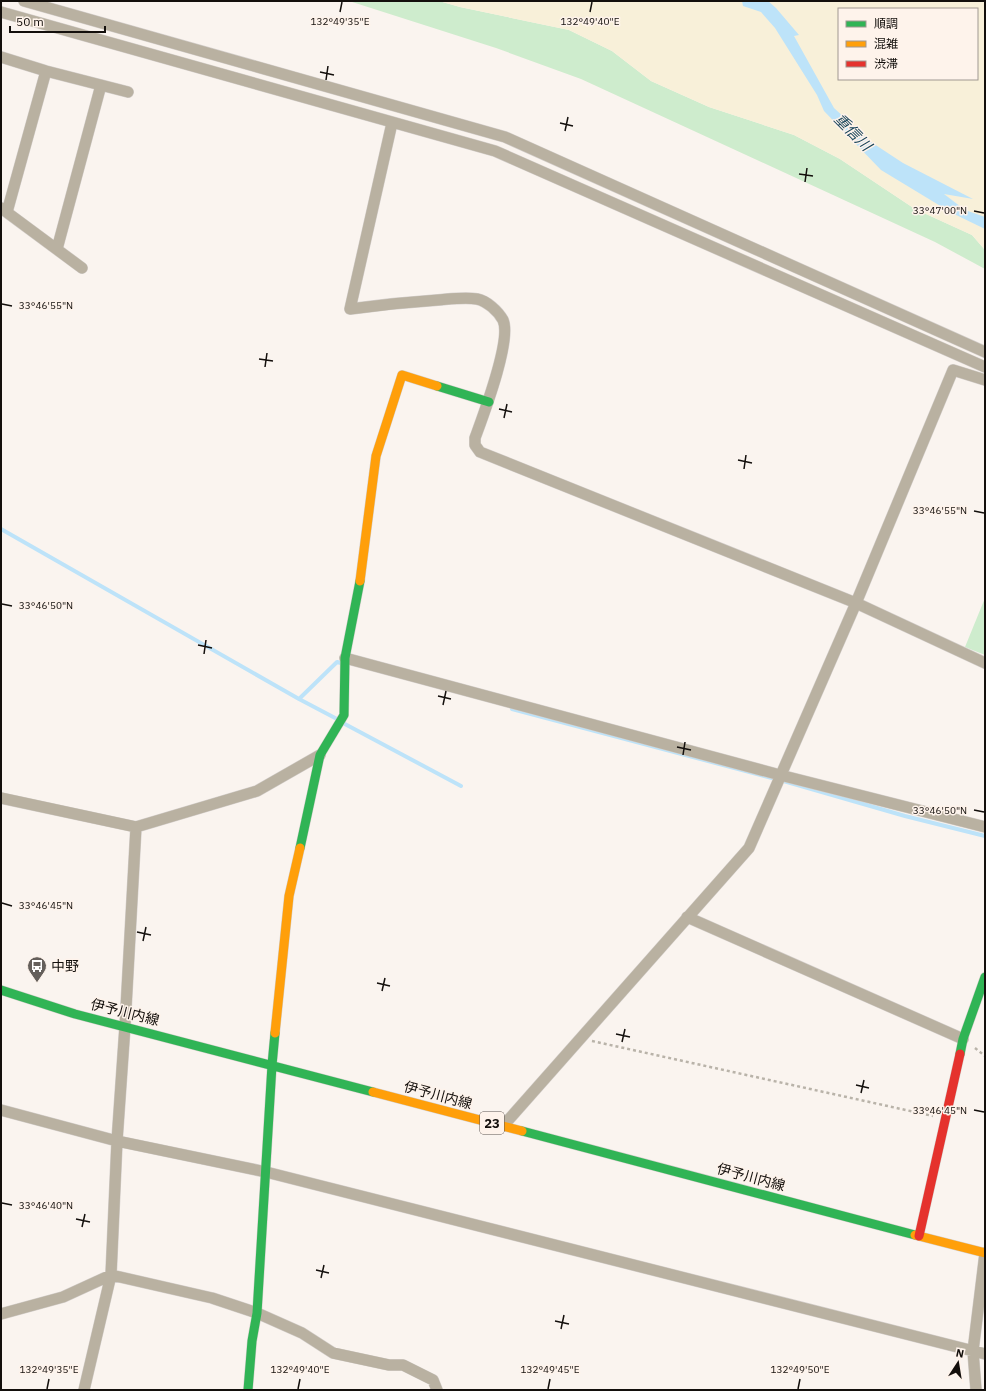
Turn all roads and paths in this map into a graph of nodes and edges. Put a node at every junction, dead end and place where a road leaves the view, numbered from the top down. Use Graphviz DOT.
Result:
graph roads {
  1 [pos="24,1"];
  2 [pos="1,12"];
  3 [pos="1,57"];
  4 [pos="46,70"];
  5 [pos="101,85"];
  6 [pos="128,92"];
  7 [pos="392,123"];
  8 [pos="4,210"];
  9 [pos="57,249"];
  10 [pos="82,268"];
  11 [pos="985,352"];
  12 [pos="985,368"];
  13 [pos="985,380"];
  14 [pos="489,402"];
  15 [pos="856,603"];
  16 [pos="345,658"];
  17 [pos="985,664"];
  18 [pos="320,755"];
  19 [pos="780,775"];
  20 [pos="1,798"];
  21 [pos="136,827"];
  22 [pos="985,828"];
  23 [pos="687,918"];
  24 [pos="985,977"];
  25 [pos="1,990"];
  26 [pos="125,1026"];
  27 [pos="580,1038"];
  28 [pos="963,1039"];
  29 [pos="272,1065"];
  30 [pos="1,1110"];
  31 [pos="945,1118"];
  32 [pos="503,1126"];
  33 [pos="117,1141"];
  34 [pos="266,1172"];
  35 [pos="918,1236"];
  36 [pos="985,1253"];
  37 [pos="111,1275"];
  38 [pos="257,1313"];
  39 [pos="1,1314"];
  40 [pos="972,1351"];
  41 [pos="985,1354"];
  42 [pos="84,1390"];
  43 [pos="248,1390"];
  44 [pos="436,1390"];
  45 [pos="976,1390"];
  1 -- 11 [label="street"];
  2 -- 7 [label="street"];
  3 -- 4 [label="street"];
  4 -- 5 [label="street"];
  4 -- 8 [label="street"];
  5 -- 6 [label="street"];
  5 -- 9 [label="street"];
  7 -- 12 [label="street"];
  7 -- 14 [label="street"];
  8 -- 9 [label="street"];
  9 -- 10 [label="street"];
  13 -- 15 [label="street"];
  14 -- 15 [label="street"];
  14 -- 16 [label="street"];
  15 -- 17 [label="street"];
  15 -- 19 [label="street"];
  16 -- 18 [label="street"];
  16 -- 19 [label="street"];
  18 -- 21 [label="street"];
  18 -- 29 [label="street"];
  19 -- 22 [label="street"];
  19 -- 23 [label="street"];
  20 -- 21 [label="street"];
  21 -- 26 [label="street"];
  23 -- 27 [label="street"];
  23 -- 28 [label="street"];
  24 -- 28 [label="street"];
  25 -- 26 [label="street, 伊予川内線 / 23"];
  26 -- 29 [label="street, 伊予川内線 / 23"];
  26 -- 33 [label="street"];
  27 -- 31 [label="path"];
  27 -- 32 [label="street"];
  28 -- 31 [label="street"];
  29 -- 32 [label="street, 伊予川内線 / 23"];
  29 -- 34 [label="street"];
  30 -- 33 [label="street"];
  31 -- 35 [label="street"];
  32 -- 35 [label="street, 伊予川内線 / 23"];
  33 -- 34 [label="street"];
  33 -- 37 [label="street"];
  34 -- 38 [label="street"];
  34 -- 40 [label="street"];
  35 -- 36 [label="street, 伊予川内線 / 23"];
  36 -- 40 [label="street"];
  37 -- 38 [label="street"];
  37 -- 39 [label="street"];
  37 -- 42 [label="street"];
  38 -- 43 [label="street"];
  38 -- 44 [label="street"];
  40 -- 41 [label="street"];
  40 -- 45 [label="street"];
}
